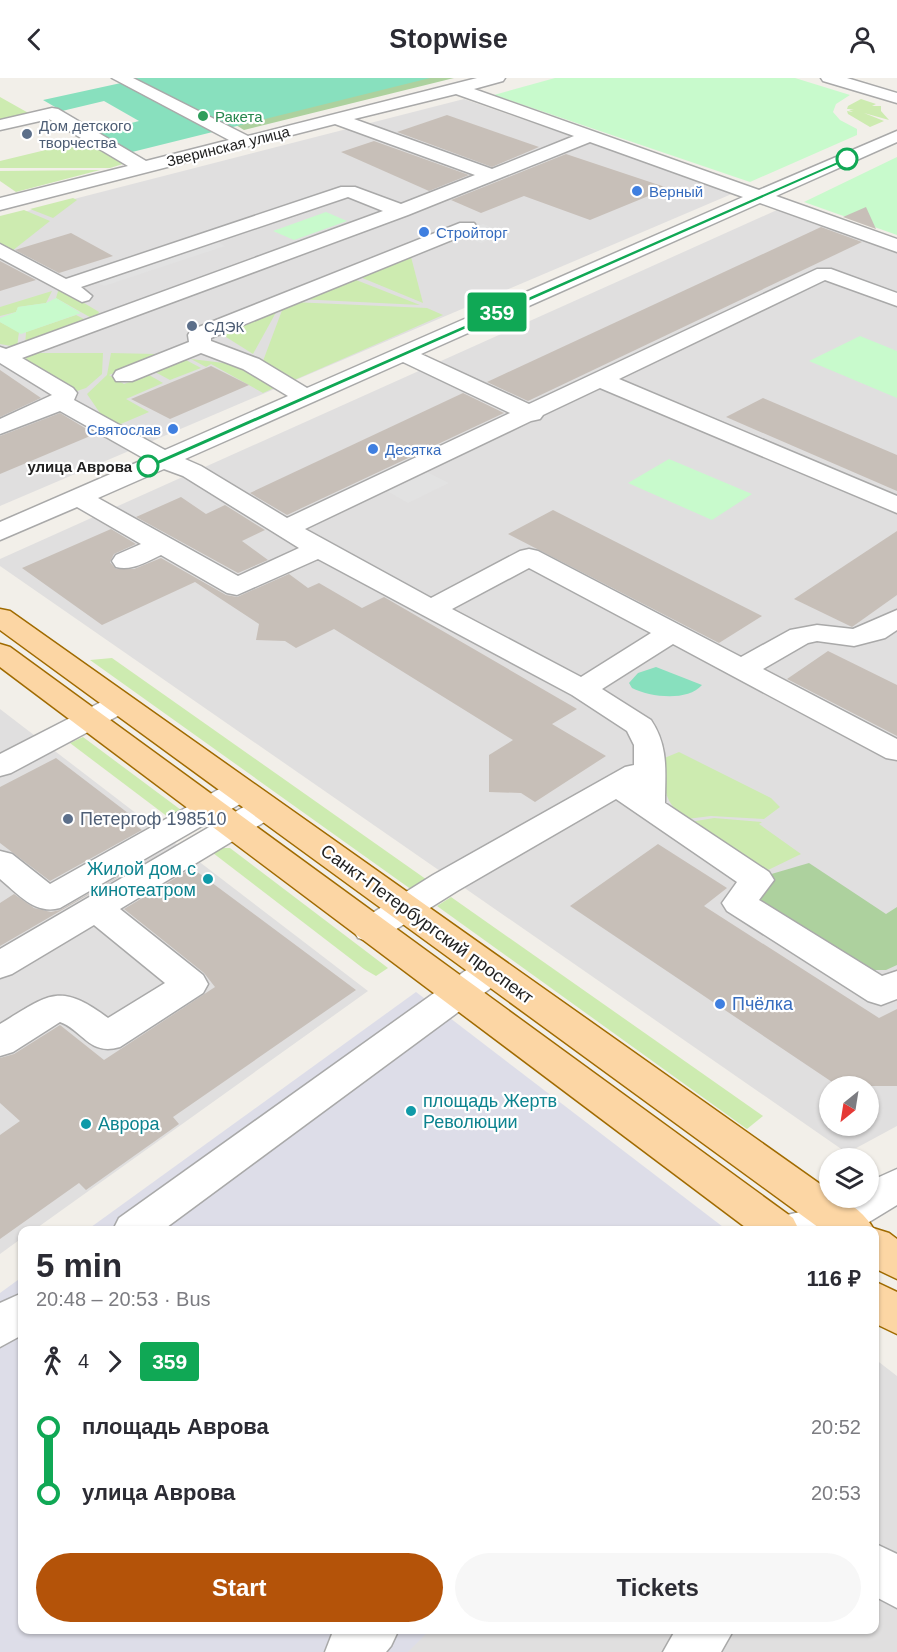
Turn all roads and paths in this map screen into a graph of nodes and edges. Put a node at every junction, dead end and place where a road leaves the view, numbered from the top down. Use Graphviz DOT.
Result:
graph roads {
  1 [pos="120,78"];
  2 [pos="497,78"];
  3 [pos="829,78"];
  4 [pos="456,88"];
  5 [pos="897,98"];
  6 [pos="337,119"];
  7 [pos="0,125"];
  8 [pos="590,136"];
  9 [pos="897,136"];
  10 [pos="246,142"];
  11 [pos="144,168"];
  12 [pos="492,176"];
  13 [pos="760,197"];
  14 [pos="0,204"];
  15 [pos="401,211"];
  16 [pos="467,227"];
  17 [pos="897,246"];
  18 [pos="0,250"];
  19 [pos="875,274"];
  20 [pos="854,284"];
  21 [pos="64,286"];
  22 [pos="897,300"];
  23 [pos="116,316"];
  24 [pos="201,345"];
  25 [pos="403,354"];
  26 [pos="2,356"];
  27 [pos="124,376"];
  28 [pos="602,380"];
  29 [pos="306,397"];
  30 [pos="61,402"];
  31 [pos="532,414"];
  32 [pos="0,427"];
  33 [pos="164,460"];
  34 [pos="78,497"];
  35 [pos="897,505"];
  36 [pos="286,528"];
  37 [pos="0,532"];
  38 [pos="160,546"];
  39 [pos="319,549"];
  40 [pos="125,561"];
  41 [pos="433,608"];
  42 [pos="0,617"];
  43 [pos="897,618"];
  44 [pos="672,632"];
  45 [pos="0,653"];
  46 [pos="742,669"];
  47 [pos="582,689"];
  48 [pos="119,704"];
  49 [pos="89,719"];
  50 [pos="897,750"];
  51 [pos="650,765"];
  52 [pos="0,766"];
  53 [pos="618,786"];
  54 [pos="253,799"];
  55 [pos="649,806"];
  56 [pos="221,818"];
  57 [pos="0,862"];
  58 [pos="96,908"];
  59 [pos="405,908"];
  60 [pos="370,930"];
  61 [pos="0,964"];
  62 [pos="491,970"];
  63 [pos="897,984"];
  64 [pos="456,994"];
  65 [pos="0,1042"];
  66 [pos="897,1185"];
  67 [pos="846,1225"];
  68 [pos="138,1226"];
  69 [pos="773,1226"];
  70 [pos="879,1249"];
  71 [pos="897,1262"];
  72 [pos="879,1303"];
  73 [pos="18,1314"];
  74 [pos="897,1316"];
  75 [pos="0,1328"];
  76 [pos="879,1570"];
  77 [pos="897,1584"];
  78 [pos="369,1634"];
  79 [pos="704,1634"];
  80 [pos="350,1652"];
  81 [pos="688,1652"];
  1 -- 10 [label="street"];
  2 -- 4 [label="street, Зверинская улица"];
  3 -- 5 [label="street"];
  4 -- 6 [label="street, Зверинская улица"];
  4 -- 8 [label="street"];
  6 -- 10 [label="street, Зверинская улица"];
  6 -- 12 [label="street"];
  7 -- 11 [label="street"];
  8 -- 12 [label="street"];
  8 -- 13 [label="street"];
  9 -- 13 [label="street"];
  10 -- 11 [label="street, Зверинская улица"];
  11 -- 14 [label="street, Зверинская улица"];
  12 -- 15 [label="street"];
  13 -- 17 [label="street"];
  13 -- 25 [label="street"];
  15 -- 21 [label="street"];
  15 -- 23 [label="street"];
  16 -- 24 [label="street"];
  18 -- 21 [label="street"];
  19 -- 20 [label="street"];
  20 -- 22 [label="street"];
  20 -- 28 [label="street"];
  21 -- 23 [label="street"];
  23 -- 26 [label="street"];
  24 -- 27 [label="street"];
  24 -- 29 [label="street"];
  25 -- 29 [label="street"];
  25 -- 31 [label="street"];
  26 -- 30 [label="street"];
  28 -- 31 [label="street"];
  28 -- 35 [label="street"];
  29 -- 33 [label="street"];
  30 -- 32 [label="street"];
  30 -- 33 [label="street"];
  31 -- 36 [label="street"];
  33 -- 34 [label="street"];
  33 -- 36 [label="street"];
  34 -- 37 [label="street"];
  34 -- 38 [label="street"];
  36 -- 39 [label="street"];
  38 -- 39 [label="street"];
  38 -- 40 [label="street"];
  39 -- 41 [label="street"];
  41 -- 44 [label="street"];
  41 -- 47 [label="street"];
  42 -- 48 [label="main road, Санкт-Петербургский проспект"];
  43 -- 46 [label="street"];
  44 -- 46 [label="street"];
  44 -- 47 [label="street"];
  45 -- 49 [label="main road, Санкт-Петербургский проспект"];
  46 -- 50 [label="street"];
  47 -- 51 [label="street"];
  48 -- 49 [label="street"];
  48 -- 54 [label="main road, Санкт-Петербургский проспект"];
  49 -- 52 [label="street"];
  49 -- 56 [label="main road, Санкт-Петербургский проспект"];
  51 -- 53 [label="street"];
  51 -- 55 [label="street"];
  53 -- 55 [label="street"];
  53 -- 59 [label="street"];
  54 -- 56 [label="street"];
  54 -- 59 [label="main road, Санкт-Петербургский проспект"];
  55 -- 63 [label="street"];
  56 -- 57 [label="street"];
  56 -- 58 [label="street"];
  56 -- 60 [label="main road, Санкт-Петербургский проспект"];
  58 -- 61 [label="street"];
  58 -- 65 [label="street"];
  59 -- 60 [label="street"];
  59 -- 62 [label="main road, Санкт-Петербургский проспект"];
  60 -- 64 [label="main road, Санкт-Петербургский проспект"];
  62 -- 64 [label="street"];
  62 -- 67 [label="main road, Санкт-Петербургский проспект"];
  64 -- 68 [label="street"];
  64 -- 69 [label="main road, Санкт-Петербургский проспект"];
  66 -- 67 [label="street"];
  70 -- 71 [label="main road"];
  72 -- 74 [label="main road"];
  73 -- 75 [label="street"];
  76 -- 77 [label="street"];
  78 -- 80 [label="street"];
  79 -- 81 [label="street"];
}
